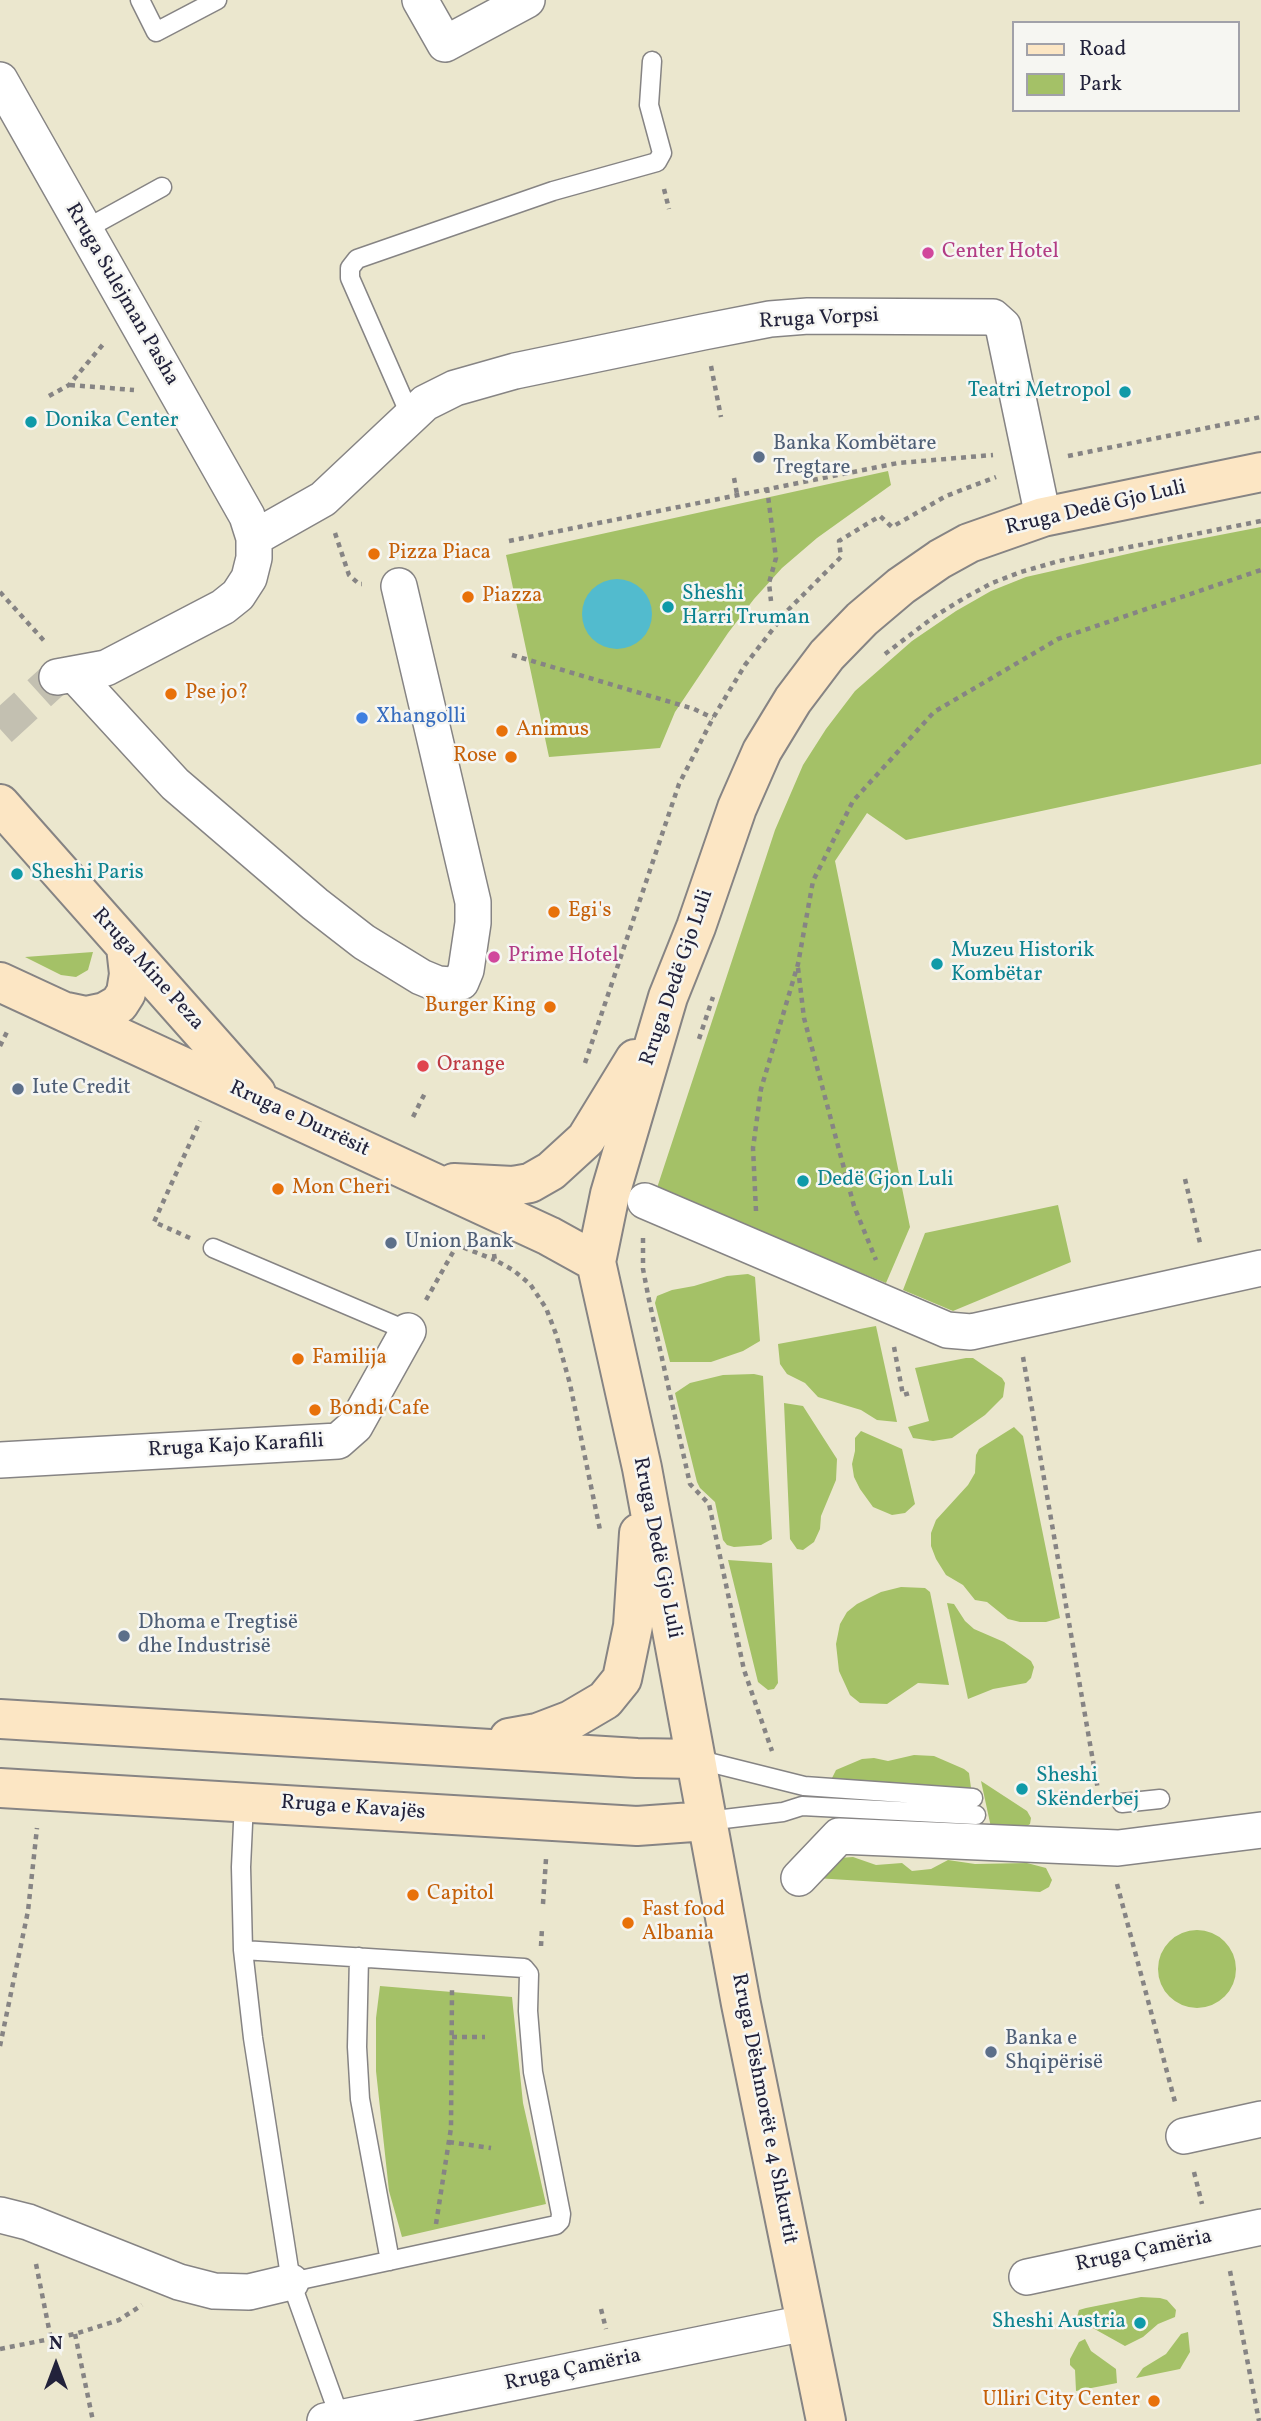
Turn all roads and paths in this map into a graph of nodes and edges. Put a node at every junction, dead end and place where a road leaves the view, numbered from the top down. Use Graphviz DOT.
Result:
graph roads {
  1 [pos="140,0"];
  2 [pos="217,0"];
  3 [pos="420,0"];
  4 [pos="527,0"];
  5 [pos="652,61"];
  6 [pos="0,80"];
  7 [pos="162,187"];
  8 [pos="84,230"];
  9 [pos="703,332"];
  10 [pos="107,339"];
  11 [pos="69,385"];
  12 [pos="132,391"];
  13 [pos="49,396"];
  14 [pos="411,417"];
  15 [pos="721,417"];
  16 [pos="1029,453"];
  17 [pos="1261,472"];
  18 [pos="734,478"];
  19 [pos="767,488"];
  20 [pos="737,494"];
  21 [pos="323,499"];
  22 [pos="880,516"];
  23 [pos="1043,517"];
  24 [pos="1261,521"];
  25 [pos="254,538"];
  26 [pos="509,541"];
  27 [pos="1261,570"];
  28 [pos="399,586"];
  29 [pos="0,592"];
  30 [pos="771,601"];
  31 [pos="512,654"];
  32 [pos="881,658"];
  33 [pos="65,676"];
  34 [pos="713,718"];
  35 [pos="0,804"];
  36 [pos="126,947"];
  37 [pos="798,964"];
  38 [pos="0,982"];
  39 [pos="717,986"];
  40 [pos="668,997"];
  41 [pos="61,1011"];
  42 [pos="7,1032"];
  43 [pos="0,1046"];
  44 [pos="695,1052"];
  45 [pos="581,1074"];
  46 [pos="426,1091"];
  47 [pos="267,1105"];
  48 [pos="413,1117"];
  49 [pos="200,1121"];
  50 [pos="1185,1180"];
  51 [pos="431,1182"];
  52 [pos="645,1201"];
  53 [pos="483,1205"];
  54 [pos="1202,1247"];
  55 [pos="213,1248"];
  56 [pos="759,1250"];
  57 [pos="495,1260"];
  58 [pos="596,1262"];
  59 [pos="1261,1268"];
  60 [pos="885,1304"];
  61 [pos="1017,1322"];
  62 [pos="408,1331"];
  63 [pos="898,1370"];
  64 [pos="909,1393"];
  65 [pos="0,1460"];
  66 [pos="642,1468"];
  67 [pos="601,1538"];
  68 [pos="0,1719"];
  69 [pos="763,1726"];
  70 [pos="457,1746"];
  71 [pos="696,1759"];
  72 [pos="0,1788"];
  73 [pos="244,1802"];
  74 [pos="1161,1803"];
  75 [pos="1123,1808"];
  76 [pos="704,1809"];
  77 [pos="37,1828"];
  78 [pos="1261,1830"];
  79 [pos="1108,1848"];
  80 [pos="546,1853"];
  81 [pos="799,1878"];
  82 [pos="543,1904"];
  83 [pos="243,1950"];
  84 [pos="359,1957"];
  85 [pos="452,1992"];
  86 [pos="452,2037"];
  87 [pos="485,2037"];
  88 [pos="0,2046"];
  89 [pos="1261,2119"];
  90 [pos="1184,2136"];
  91 [pos="449,2142"];
  92 [pos="491,2148"];
  93 [pos="14,2218"];
  94 [pos="1261,2227"];
  95 [pos="435,2229"];
  96 [pos="1217,2237"];
  97 [pos="390,2260"];
  98 [pos="1027,2277"];
  99 [pos="178,2282"];
  100 [pos="292,2282"];
  101 [pos="805,2323"];
  102 [pos="75,2334"];
  103 [pos="51,2339"];
  104 [pos="0,2348"];
  105 [pos="333,2419"];
  106 [pos="93,2421"];
  107 [pos="826,2421"];
  108 [pos="1259,2421"];
  1 -- 2 [label="lane"];
  3 -- 4 [label="street"];
  5 -- 14 [label="lane"];
  6 -- 8 [label="street, Rruga Sulejman Pasha"];
  7 -- 8 [label="lane"];
  8 -- 25 [label="street, Rruga Sulejman Pasha"];
  9 -- 14 [label="street, Rruga Vorpsi"];
  9 -- 15 [label="path"];
  9 -- 16 [label="street, Rruga Vorpsi"];
  10 -- 11 [label="path"];
  11 -- 12 [label="path"];
  11 -- 13 [label="path"];
  14 -- 21 [label="street, Rruga Vorpsi"];
  16 -- 19 [label="path"];
  16 -- 23 [label="street, Rruga Vorpsi"];
  17 -- 23 [label="main road, Rruga Dedë Gjo Luli"];
  18 -- 20 [label="path"];
  19 -- 20 [label="path"];
  19 -- 30 [label="path"];
  20 -- 26 [label="path"];
  21 -- 25 [label="street, Rruga Vorpsi"];
  21 -- 28 [label="path"];
  22 -- 34 [label="path"];
  23 -- 40 [label="main road, Rruga Dedë Gjo Luli"];
  24 -- 32 [label="path"];
  25 -- 33 [label="street, Rruga Sulejman Pasha"];
  27 -- 37 [label="path"];
  28 -- 33 [label="street"];
  29 -- 33 [label="path"];
  31 -- 34 [label="path"];
  34 -- 45 [label="path"];
  35 -- 36 [label="main road, Rruga Mine Peza"];
  36 -- 41 [label="main road"];
  36 -- 47 [label="main road, Rruga Mine Peza"];
  37 -- 56 [label="path"];
  37 -- 60 [label="path"];
  38 -- 41 [label="main road, Rruga e Durrësit"];
  39 -- 44 [label="path"];
  40 -- 51 [label="main road"];
  40 -- 58 [label="main road, Rruga Dedë Gjo Luli"];
  41 -- 47 [label="main road, Rruga e Durrësit"];
  42 -- 43 [label="path"];
  46 -- 48 [label="path"];
  47 -- 51 [label="main road, Rruga e Durrësit"];
  49 -- 55 [label="path"];
  50 -- 54 [label="path"];
  51 -- 53 [label="main road, Rruga e Durrësit"];
  52 -- 56 [label="street"];
  52 -- 69 [label="path"];
  53 -- 57 [label="path"];
  53 -- 58 [label="main road, Rruga e Durrësit"];
  55 -- 62 [label="lane"];
  56 -- 60 [label="street"];
  57 -- 62 [label="path"];
  57 -- 67 [label="path"];
  58 -- 66 [label="main road, Rruga Dedë Gjo Luli"];
  59 -- 61 [label="street"];
  60 -- 61 [label="street"];
  61 -- 79 [label="path"];
  62 -- 65 [label="street, Rruga Kajo Karafili"];
  63 -- 64 [label="path"];
  66 -- 70 [label="main road"];
  66 -- 71 [label="main road, Rruga Dedë Gjo Luli"];
  68 -- 70 [label="main road"];
  70 -- 71 [label="main road"];
  71 -- 76 [label="main road, Rruga Dedë Gjo Luli"];
  71 -- 76 [label="lane"];
  72 -- 73 [label="main road, Rruga e Kavajës"];
  73 -- 76 [label="main road, Rruga e Kavajës"];
  73 -- 83 [label="lane, Rruga Çamëria"];
  74 -- 75 [label="lane"];
  76 -- 101 [label="main road, Rruga Dëshmorët e 4 Shkurtit"];
  77 -- 88 [label="path"];
  78 -- 79 [label="street"];
  79 -- 81 [label="street"];
  79 -- 90 [label="path"];
  80 -- 82 [label="path"];
  83 -- 84 [label="lane"];
  83 -- 100 [label="lane, Rruga Çamëria"];
  84 -- 97 [label="lane"];
  84 -- 97 [label="lane"];
  85 -- 86 [label="path"];
  86 -- 87 [label="path"];
  86 -- 91 [label="path"];
  89 -- 90 [label="street"];
  90 -- 96 [label="path"];
  91 -- 92 [label="path"];
  91 -- 95 [label="path"];
  93 -- 99 [label="street"];
  93 -- 103 [label="path"];
  94 -- 96 [label="street, Rruga Çamëria"];
  96 -- 98 [label="street, Rruga Çamëria"];
  96 -- 108 [label="path"];
  97 -- 100 [label="lane"];
  99 -- 100 [label="street"];
  99 -- 102 [label="path"];
  100 -- 105 [label="lane, Rruga Çamëria"];
  101 -- 105 [label="street, Rruga Çamëria"];
  101 -- 107 [label="main road, Rruga Dëshmorët e 4 Shkurtit"];
  102 -- 103 [label="path"];
  102 -- 106 [label="path"];
  103 -- 104 [label="path"];
}
